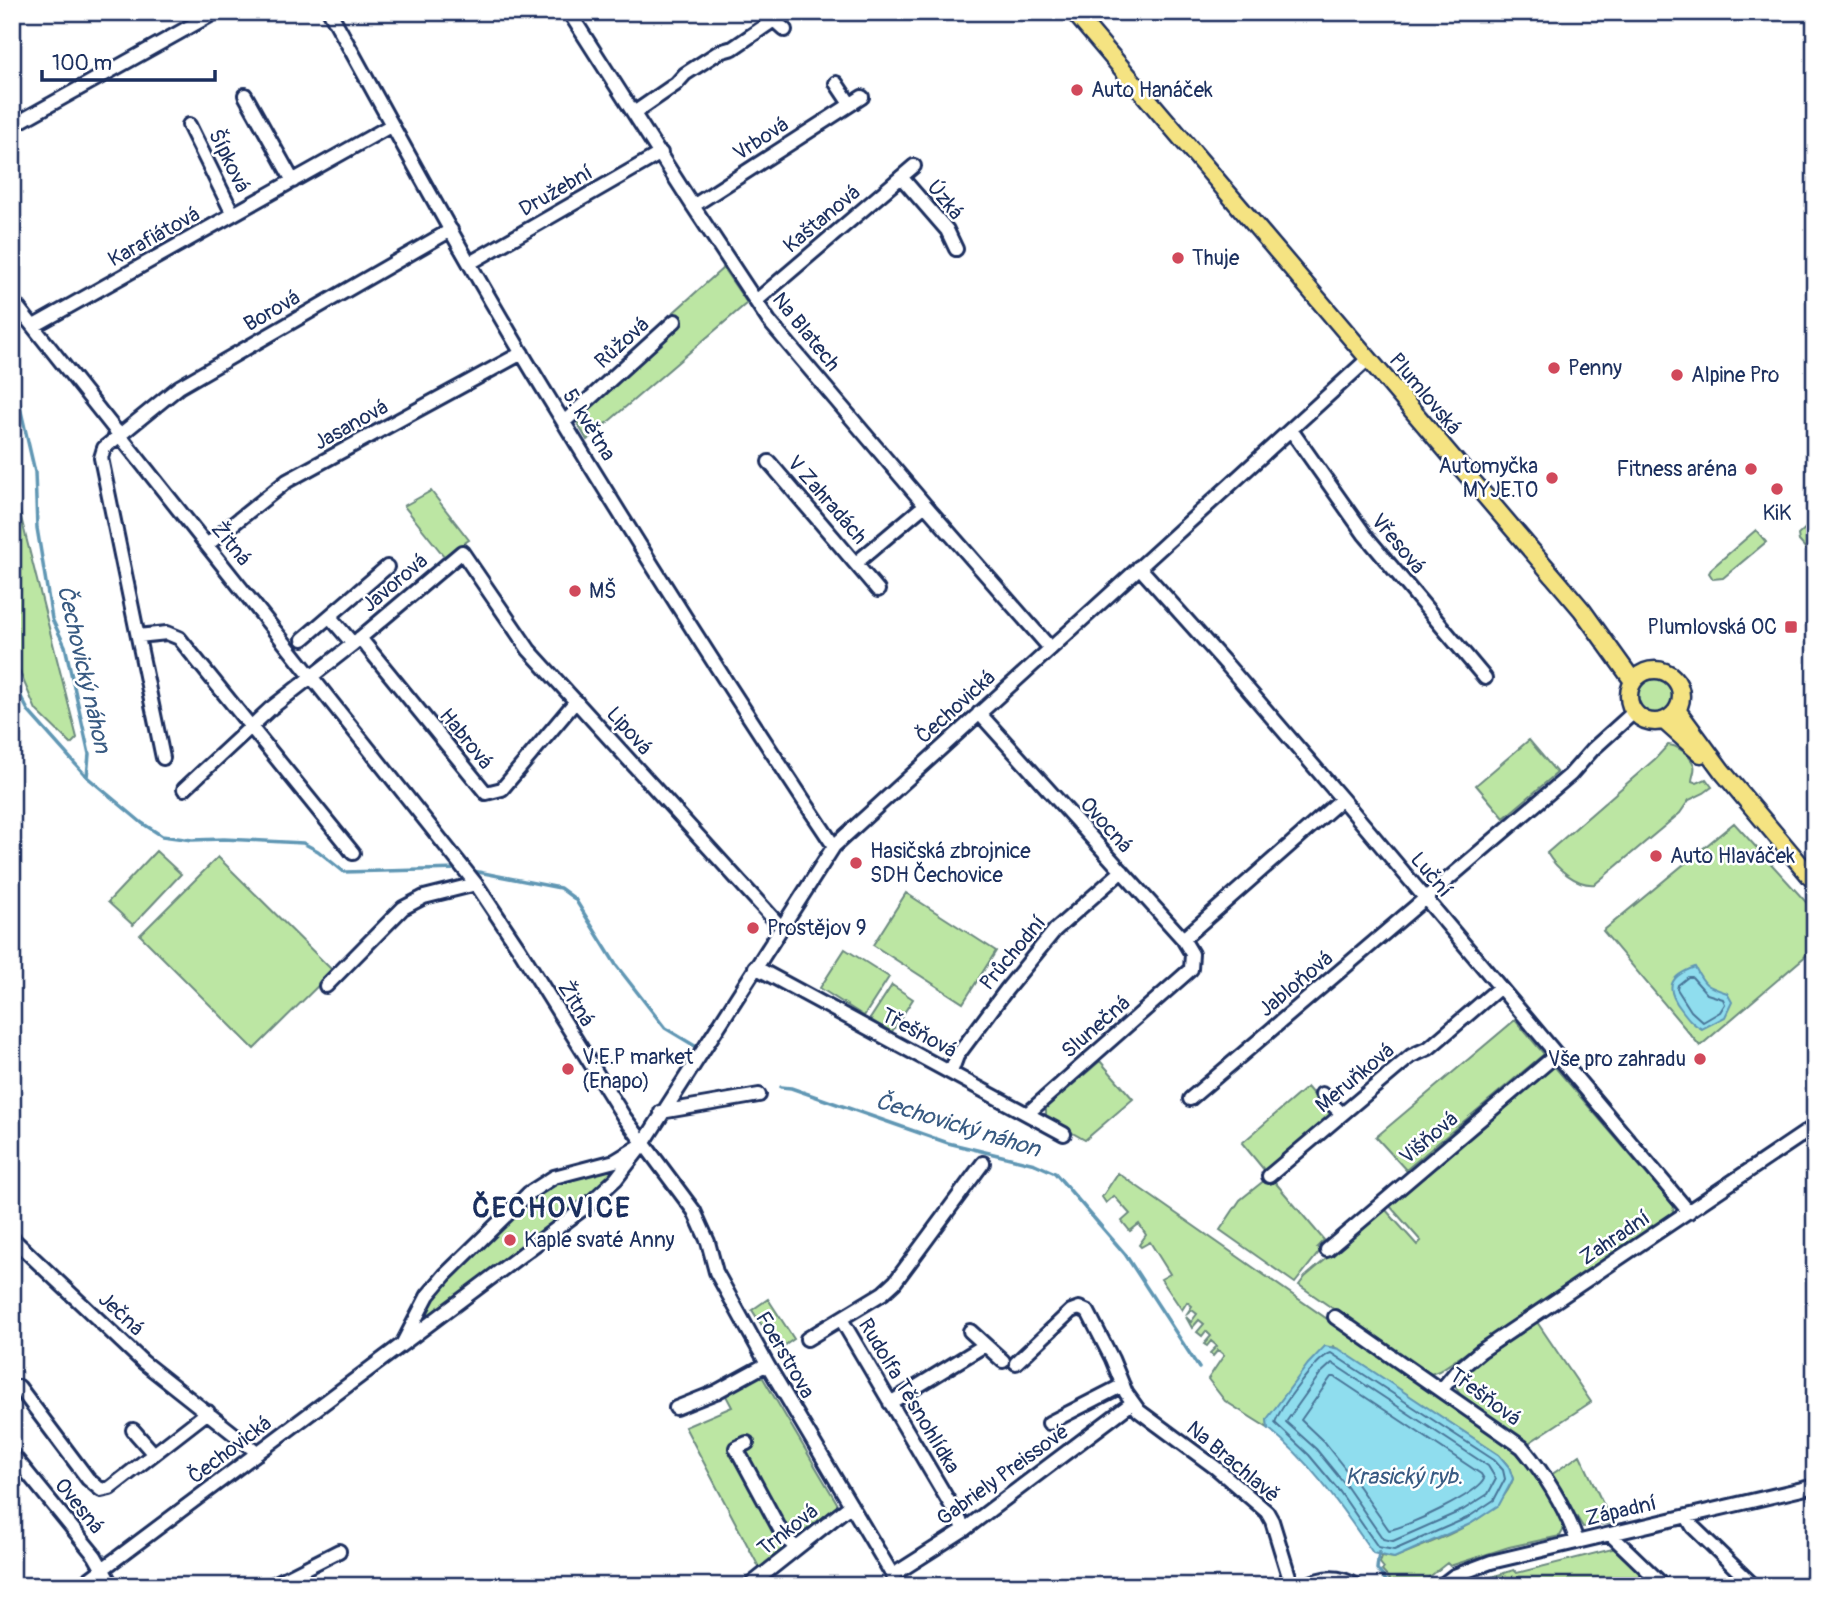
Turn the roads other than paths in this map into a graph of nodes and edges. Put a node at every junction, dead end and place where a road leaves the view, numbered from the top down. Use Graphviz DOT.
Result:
graph roads {
  1 [pos="216,12"];
  2 [pos="330,12"];
  3 [pos="569,12"];
  4 [pos="1073,12"];
  5 [pos="772,16"];
  6 [pos="785,30"];
  7 [pos="836,83"];
  8 [pos="245,95"];
  9 [pos="862,96"];
  10 [pos="850,104"];
  11 [pos="634,113"];
  12 [pos="189,125"];
  13 [pos="392,125"];
  14 [pos="12,126"];
  15 [pos="661,153"];
  16 [pos="914,166"];
  17 [pos="901,177"];
  18 [pos="293,181"];
  19 [pos="693,206"];
  20 [pos="233,214"];
  21 [pos="452,230"];
  22 [pos="956,249"];
  23 [pos="470,263"];
  24 [pos="12,300"];
  25 [pos="756,301"];
  26 [pos="675,321"];
  27 [pos="34,326"];
  28 [pos="523,353"];
  29 [pos="1368,359"];
  30 [pos="564,422"];
  31 [pos="1291,430"];
  32 [pos="119,435"];
  33 [pos="769,462"];
  34 [pos="925,505"];
  35 [pos="207,545"];
  36 [pos="461,552"];
  37 [pos="856,564"];
  38 [pos="387,567"];
  39 [pos="1139,567"];
  40 [pos="878,590"];
  41 [pos="330,617"];
  42 [pos="138,636"];
  43 [pos="303,639"];
  44 [pos="356,641"];
  45 [pos="1050,648"];
  46 [pos="313,677"];
  47 [pos="1639,677"];
  48 [pos="1485,678"];
  49 [pos="576,701"];
  50 [pos="1678,710"];
  51 [pos="1634,712"];
  52 [pos="979,713"];
  53 [pos="1664,721"];
  54 [pos="250,727"];
  55 [pos="163,758"];
  56 [pos="1722,771"];
  57 [pos="184,789"];
  58 [pos="1342,799"];
  59 [pos="834,846"];
  60 [pos="353,853"];
  61 [pos="1122,872"];
  62 [pos="474,881"];
  63 [pos="1815,882"];
  64 [pos="1427,899"];
  65 [pos="780,926"];
  66 [pos="1183,940"];
  67 [pos="755,967"];
  68 [pos="1191,969"];
  69 [pos="326,986"];
  70 [pos="1500,987"];
  71 [pos="1556,1055"];
  72 [pos="951,1072"];
  73 [pos="1322,1094"];
  74 [pos="759,1095"];
  75 [pos="1190,1098"];
  76 [pos="661,1112"];
  77 [pos="1027,1114"];
  78 [pos="1342,1114"];
  79 [pos="1815,1126"];
  80 [pos="1064,1134"];
  81 [pos="643,1144"];
  82 [pos="983,1163"];
  83 [pos="1269,1176"];
  84 [pos="1689,1212"];
  85 [pos="12,1238"];
  86 [pos="1327,1250"];
  87 [pos="1335,1317"];
  88 [pos="841,1319"];
  89 [pos="970,1331"];
  90 [pos="807,1339"];
  91 [pos="403,1343"];
  92 [pos="985,1345"];
  93 [pos="767,1364"];
  94 [pos="1123,1385"];
  95 [pos="1442,1389"];
  96 [pos="12,1392"];
  97 [pos="890,1403"];
  98 [pos="1132,1403"];
  99 [pos="676,1408"];
  100 [pos="208,1412"];
  101 [pos="1049,1423"];
  102 [pos="133,1430"];
  103 [pos="747,1443"];
  104 [pos="258,1453"];
  105 [pos="12,1454"];
  106 [pos="154,1454"];
  107 [pos="1815,1486"];
  108 [pos="851,1505"];
  109 [pos="1687,1517"];
  110 [pos="965,1529"];
  111 [pos="1610,1534"];
  112 [pos="1577,1541"];
  113 [pos="795,1547"];
  114 [pos="339,1551"];
  115 [pos="102,1568"];
  116 [pos="896,1580"];
  117 [pos="80,1586"];
  118 [pos="112,1586"];
  119 [pos="270,1586"];
  120 [pos="749,1586"];
  121 [pos="1292,1586"];
  122 [pos="1305,1586"];
  123 [pos="1356,1586"];
  124 [pos="1441,1586"];
  125 [pos="1664,1586"];
  126 [pos="1754,1586"];
  1 -- 14 [label="street"];
  2 -- 13 [label="street, 5. května"];
  3 -- 11 [label="street, Na Blatech"];
  4 -- 29 [label="main road, Plumlovská"];
  5 -- 6 [label="street"];
  5 -- 11 [label="street"];
  7 -- 10 [label="street"];
  8 -- 18 [label="street"];
  9 -- 10 [label="street, Vrbová"];
  10 -- 19 [label="street, Vrbová"];
  11 -- 15 [label="street, Na Blatech"];
  12 -- 20 [label="street, Šípková"];
  13 -- 18 [label="street, Karafiátová"];
  13 -- 21 [label="street, 5. května"];
  15 -- 19 [label="street, Na Blatech"];
  15 -- 23 [label="street, Družební"];
  16 -- 17 [label="street, Kaštanová"];
  17 -- 22 [label="street, Úzká"];
  17 -- 25 [label="street, Kaštanová"];
  18 -- 20 [label="street, Karafiátová"];
  19 -- 25 [label="street, Na Blatech"];
  20 -- 27 [label="street, Karafiátová"];
  21 -- 23 [label="street, 5. května"];
  21 -- 32 [label="street, Borová"];
  23 -- 28 [label="street, 5. května"];
  24 -- 27 [label="street, Žitná"];
  25 -- 34 [label="street, Na Blatech"];
  26 -- 30 [label="street, Růžová"];
  27 -- 32 [label="street, Žitná"];
  28 -- 30 [label="street, 5. května"];
  28 -- 35 [label="street, Jasanová"];
  29 -- 31 [label="street, Čechovická"];
  29 -- 47 [label="main road, Plumlovská"];
  30 -- 59 [label="street, 5. května"];
  31 -- 39 [label="street, Čechovická"];
  31 -- 48 [label="street, Vřesová"];
  32 -- 35 [label="street, Žitná"];
  32 -- 42 [label="street"];
  33 -- 37 [label="street, V Zahradách"];
  34 -- 37 [label="street, V Zahradách"];
  34 -- 45 [label="street, Na Blatech"];
  35 -- 46 [label="street, Žitná"];
  36 -- 44 [label="street, Javorová"];
  36 -- 49 [label="street, Lipová"];
  37 -- 40 [label="street, V Zahradách"];
  38 -- 41 [label="street, Javorová"];
  39 -- 45 [label="street, Čechovická"];
  39 -- 58 [label="street, Luční"];
  41 -- 43 [label="street, Javorová"];
  41 -- 44 [label="street"];
  42 -- 54 [label="street"];
  42 -- 55 [label="street"];
  44 -- 46 [label="street, Javorová"];
  44 -- 49 [label="street, Habrová"];
  45 -- 52 [label="street, Čechovická"];
  46 -- 54 [label="street"];
  46 -- 62 [label="street, Žitná"];
  47 -- 50 [label="main road, Plumlovská"];
  47 -- 51 [label="main road"];
  49 -- 65 [label="street, Lipová"];
  50 -- 53 [label="main road"];
  50 -- 56 [label="main road, Plumlovská"];
  51 -- 53 [label="main road, Plumlovská"];
  51 -- 64 [label="street"];
  52 -- 59 [label="street, Čechovická"];
  52 -- 61 [label="street, Ovocná"];
  53 -- 56 [label="main road, Plumlovská"];
  54 -- 57 [label="street"];
  54 -- 60 [label="street"];
  56 -- 63 [label="main road, Plumlovská"];
  58 -- 64 [label="street, Luční"];
  58 -- 66 [label="street"];
  59 -- 65 [label="street, Čechovická"];
  61 -- 66 [label="street, Ovocná"];
  61 -- 72 [label="street, Průchodní"];
  62 -- 69 [label="street"];
  62 -- 81 [label="street, Žitná"];
  64 -- 70 [label="street, Luční"];
  64 -- 75 [label="street, Jabloňová"];
  65 -- 67 [label="street, Čechovická"];
  66 -- 68 [label="street, Ovocná"];
  67 -- 72 [label="street, Třešňová"];
  67 -- 76 [label="street, Čechovická"];
  68 -- 77 [label="street, Slunečná"];
  70 -- 71 [label="street, Luční"];
  70 -- 78 [label="street, Meruňková"];
  71 -- 84 [label="street, Luční"];
  71 -- 86 [label="street, Višňová"];
  72 -- 77 [label="street, Třešňová"];
  73 -- 78 [label="street"];
  74 -- 76 [label="street"];
  76 -- 81 [label="street, Čechovická"];
  77 -- 80 [label="street, Třešňová"];
  78 -- 83 [label="street, Meruňková"];
  79 -- 84 [label="street, Zahradní"];
  81 -- 91 [label="street, Čechovická"];
  81 -- 91 [label="street, Čechovická"];
  81 -- 93 [label="street, Foerstrova"];
  82 -- 88 [label="street"];
  84 -- 95 [label="street, Zahradní"];
  85 -- 100 [label="street, Ječná"];
  87 -- 95 [label="street, Třešňová"];
  88 -- 90 [label="street"];
  88 -- 97 [label="street, Rudolfa Těsnohlídka"];
  89 -- 92 [label="street"];
  91 -- 104 [label="street, Čechovická"];
  92 -- 94 [label="street, Na Brachlavě"];
  92 -- 97 [label="street"];
  93 -- 99 [label="street"];
  93 -- 108 [label="street, Foerstrova"];
  94 -- 98 [label="street, Na Brachlavě"];
  94 -- 101 [label="street"];
  95 -- 112 [label="street, Třešňová"];
  96 -- 106 [label="street"];
  97 -- 110 [label="street, Rudolfa Těsnohlídka"];
  98 -- 110 [label="street, Gabriely Preissové"];
  98 -- 121 [label="street, Na Brachlavě"];
  100 -- 104 [label="street, Ječná"];
  100 -- 106 [label="street"];
  102 -- 106 [label="street"];
  103 -- 113 [label="street"];
  104 -- 115 [label="street, Čechovická"];
  105 -- 115 [label="street, Ovesná"];
  107 -- 109 [label="street, Západní"];
  108 -- 113 [label="street, Trnková"];
  108 -- 116 [label="street, Foerstrova"];
  109 -- 111 [label="street, Západní"];
  109 -- 126 [label="street"];
  110 -- 116 [label="street, Gabriely Preissové"];
  111 -- 112 [label="street, Západní"];
  111 -- 125 [label="street"];
  112 -- 124 [label="street, Západní"];
  113 -- 120 [label="street, Trnková"];
  114 -- 119 [label="street"];
  115 -- 117 [label="street, Čechovická"];
  115 -- 118 [label="street, Ovesná"];
  122 -- 123 [label="street"];
}
